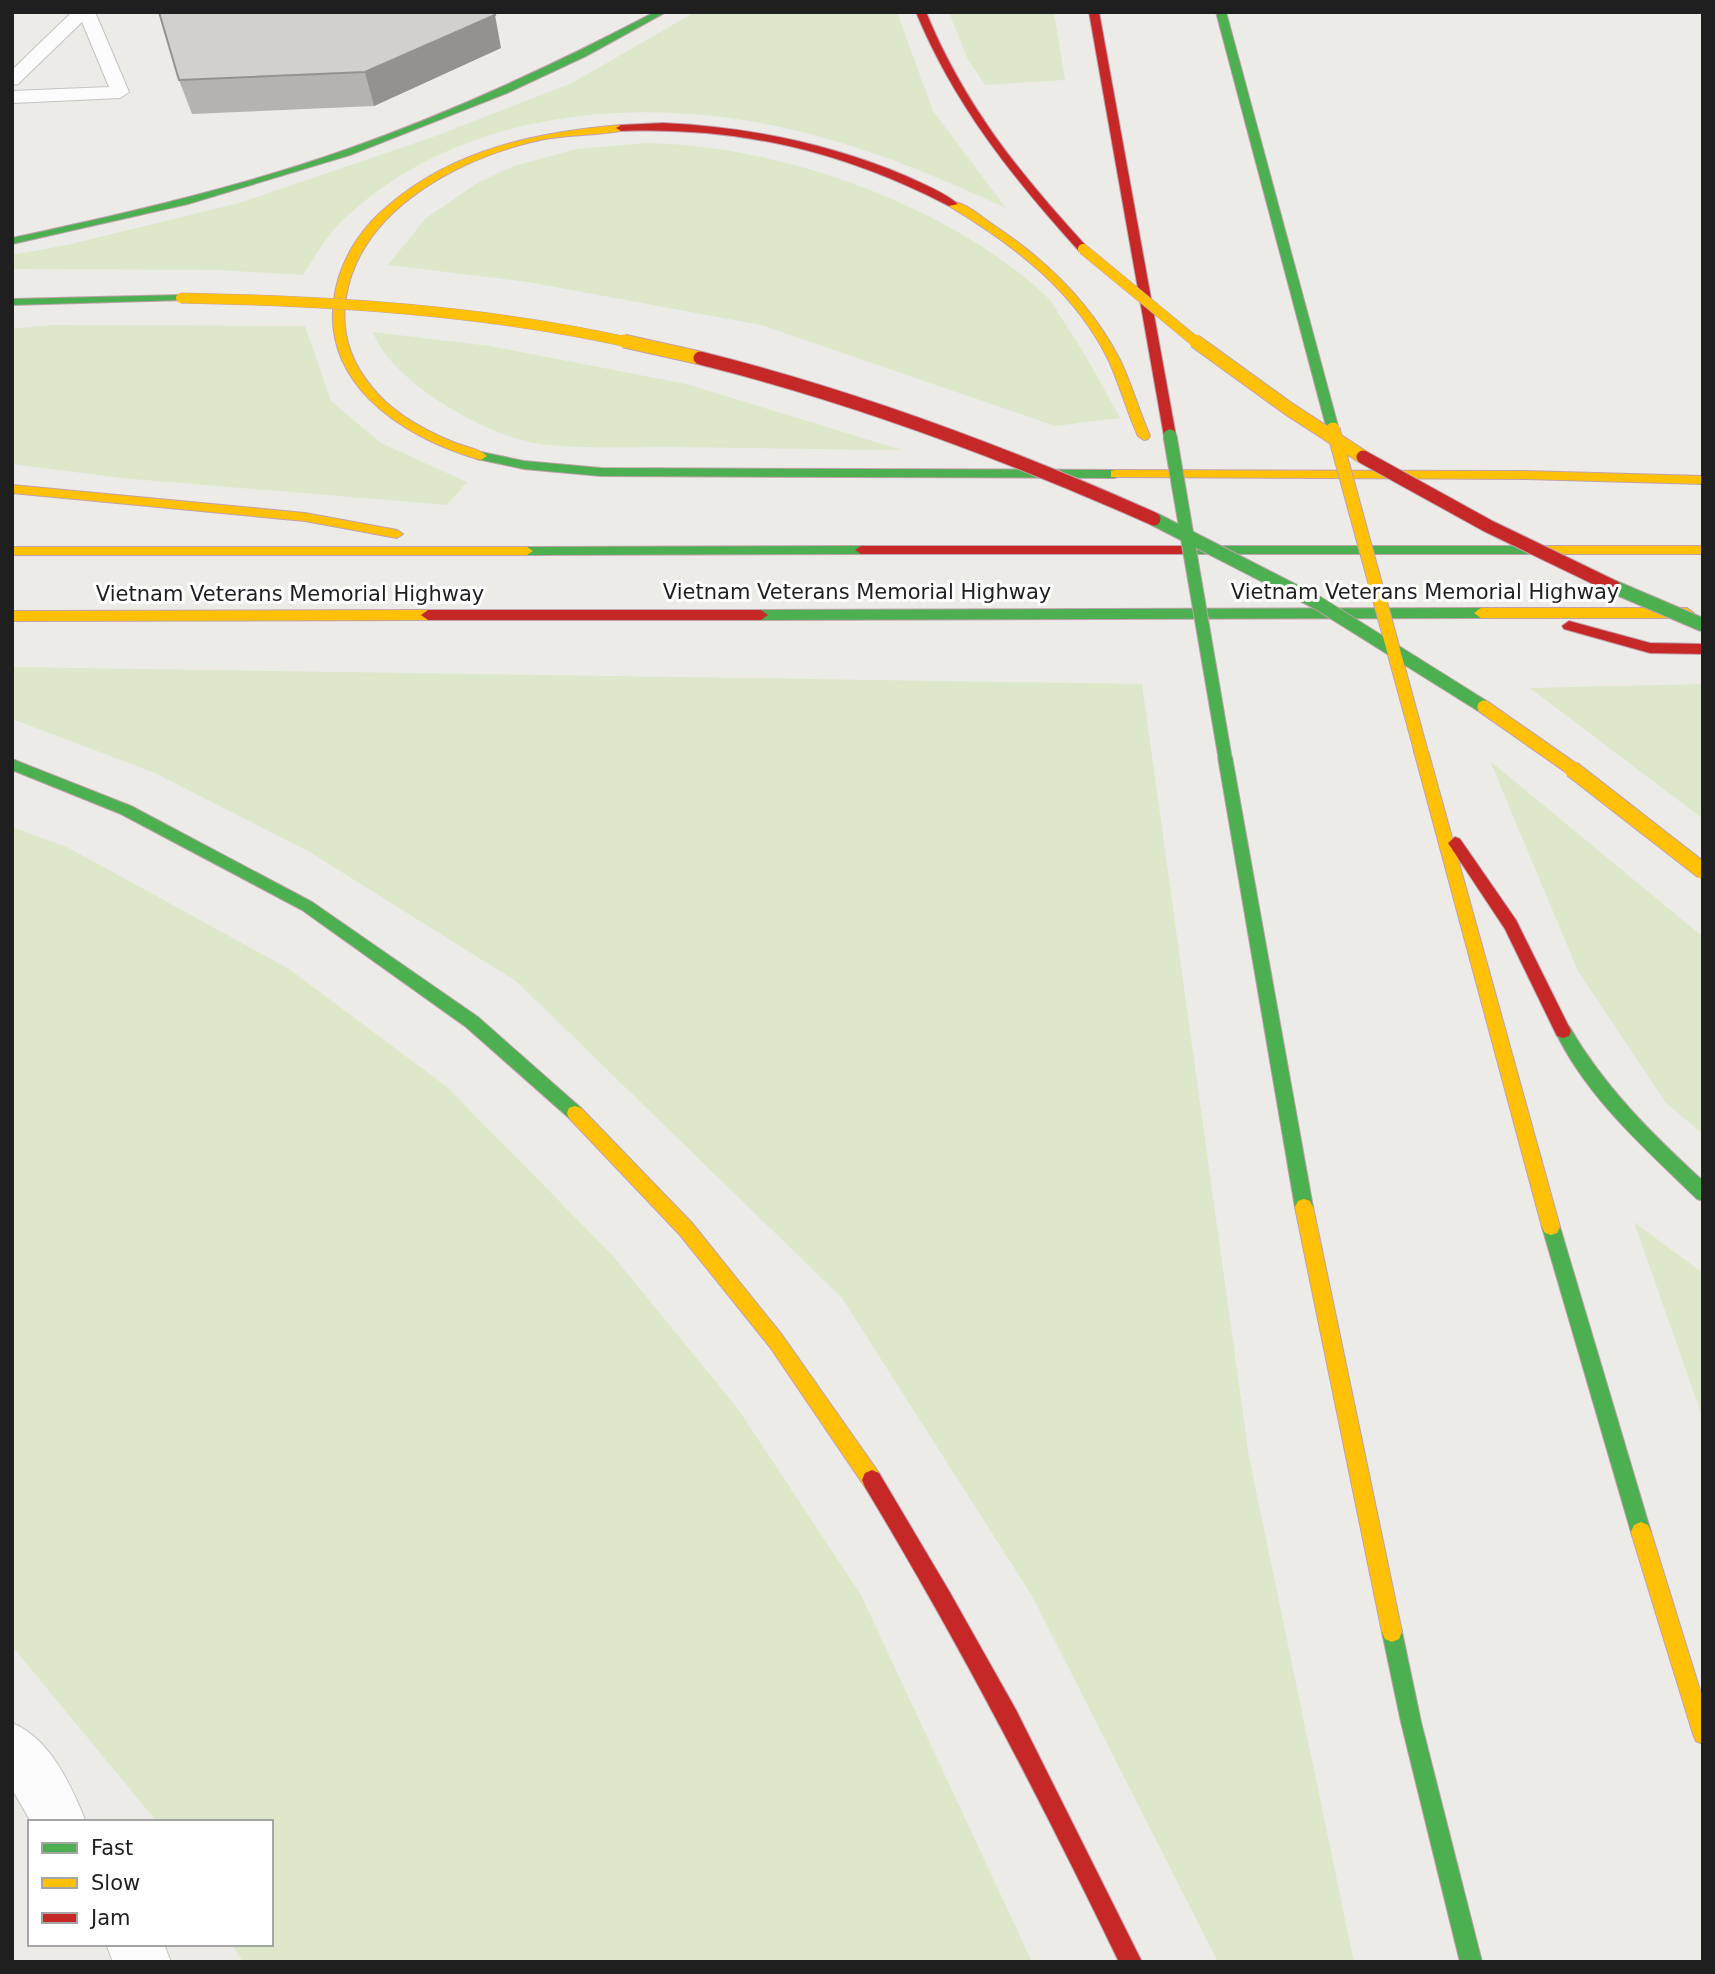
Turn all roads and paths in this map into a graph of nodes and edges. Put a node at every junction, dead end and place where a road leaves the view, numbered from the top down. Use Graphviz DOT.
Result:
graph roads {
  1 [pos="84,12"];
  2 [pos="662,12"];
  3 [pos="921,12"];
  4 [pos="1094,12"];
  5 [pos="1221,12"];
  6 [pos="12,80"];
  7 [pos="12,97"];
  8 [pos="12,241"];
  9 [pos="12,302"];
  10 [pos="1703,480"];
  11 [pos="1179,488"];
  12 [pos="12,489"];
  13 [pos="1703,550"];
  14 [pos="12,551"];
  15 [pos="488,551"];
  16 [pos="1516,612"];
  17 [pos="1703,613"];
  18 [pos="12,616"];
  19 [pos="1703,625"];
  20 [pos="1703,649"];
  21 [pos="12,764"];
  22 [pos="1439,820"];
  23 [pos="1703,871"];
  24 [pos="1703,1193"];
  25 [pos="1703,1734"];
  26 [pos="12,1748"];
  27 [pos="60,1820"];
  28 [pos="134,1946"];
  29 [pos="144,1962"];
  30 [pos="1131,1962"];
  31 [pos="1471,1962"];
  1 -- 6 [label="lane"];
  1 -- 7 [label="lane"];
  2 -- 8 [label="highway"];
  3 -- 19 [label="highway, bridge"];
  4 -- 11 [label="highway, bridge"];
  5 -- 22 [label="highway, bridge"];
  9 -- 23 [label="highway, bridge"];
  10 -- 11 [label="highway"];
  11 -- 31 [label="highway, bridge"];
  12 -- 15 [label="highway"];
  13 -- 15 [label="highway, Vietnam Veterans Memorial Highway"];
  14 -- 15 [label="highway, Vietnam Veterans Memorial Highway"];
  16 -- 17 [label="highway, Vietnam Veterans Memorial Highway"];
  16 -- 18 [label="highway, Vietnam Veterans Memorial Highway"];
  16 -- 20 [label="highway"];
  21 -- 30 [label="highway"];
  22 -- 24 [label="highway"];
  22 -- 25 [label="highway"];
  26 -- 27 [label="street"];
  28 -- 29 [label="street"];
}
